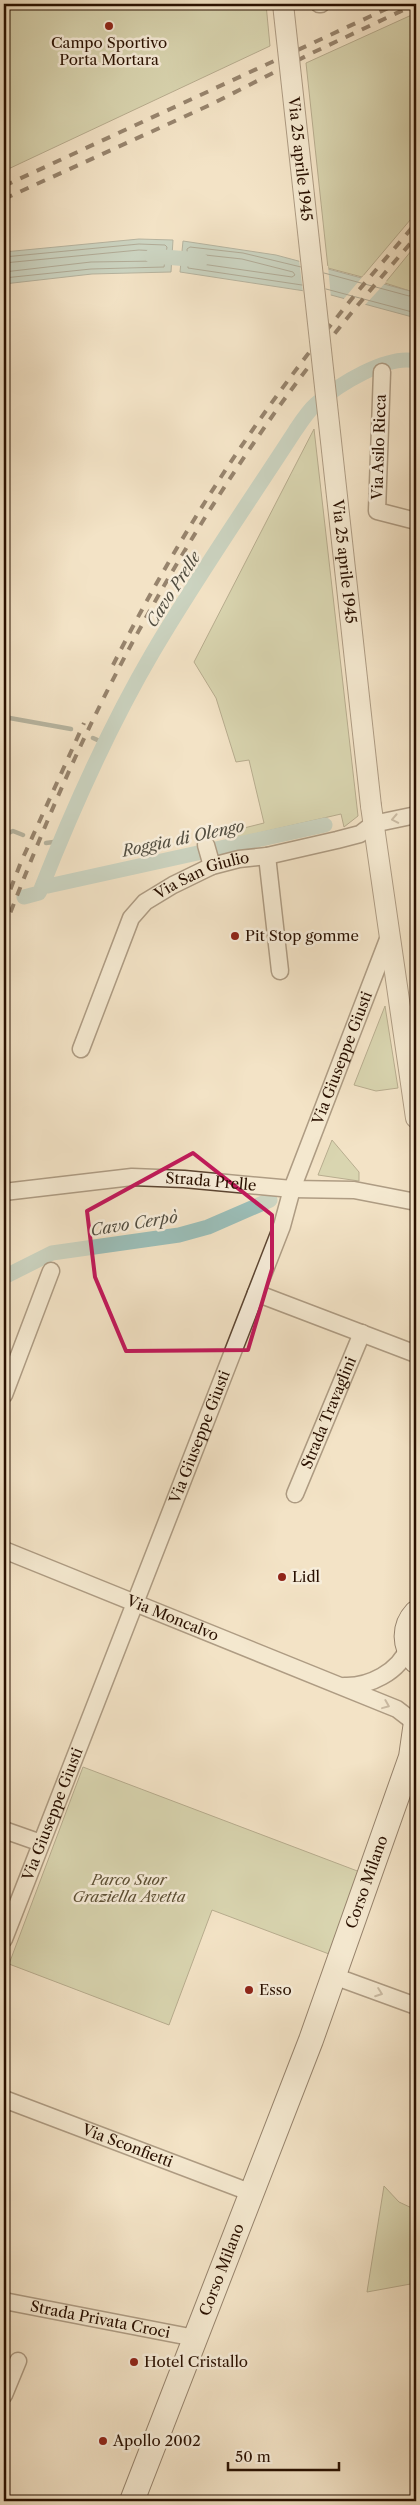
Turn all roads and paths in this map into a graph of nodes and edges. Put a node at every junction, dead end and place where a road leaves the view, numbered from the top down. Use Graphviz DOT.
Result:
graph roads {
  1 [pos="283,4"];
  2 [pos="382,372"];
  3 [pos="416,522"];
  4 [pos="372,815"];
  5 [pos="416,815"];
  6 [pos="267,856"];
  7 [pos="390,934"];
  8 [pos="280,971"];
  9 [pos="81,1048"];
  10 [pos="416,1118"];
  11 [pos="292,1189"];
  12 [pos="4,1192"];
  13 [pos="416,1202"];
  14 [pos="52,1271"];
  15 [pos="256,1293"];
  16 [pos="362,1333"];
  17 [pos="416,1354"];
  18 [pos="4,1395"];
  19 [pos="295,1494"];
  20 [pos="4,1550"];
  21 [pos="135,1603"];
  22 [pos="416,1613"];
  23 [pos="413,1659"];
  24 [pos="395,1672"];
  25 [pos="346,1688"];
  26 [pos="416,1725"];
  27 [pos="411,1757"];
  28 [pos="416,1784"];
  29 [pos="4,1830"];
  30 [pos="41,1843"];
  31 [pos="4,1938"];
  32 [pos="342,1979"];
  33 [pos="416,2006"];
  34 [pos="311,2040"];
  35 [pos="4,2099"];
  36 [pos="252,2193"];
  37 [pos="4,2302"];
  38 [pos="195,2338"];
  39 [pos="18,2361"];
  40 [pos="4,2395"];
  41 [pos="132,2501"];
  1 -- 4 [label="street, Via 25 aprile 1945, bridge"];
  2 -- 3 [label="street, Via Asilo Ricca"];
  5 -- 4 [label="street, Via San Giulio, one-way"];
  4 -- 6 [label="street, Via San Giulio"];
  4 -- 7 [label="street, Via 25 aprile 1945"];
  6 -- 8 [label="street"];
  6 -- 9 [label="street, Via San Giulio"];
  7 -- 10 [label="street, Via 25 aprile 1945"];
  7 -- 11 [label="street, Via Giuseppe Giusti"];
  11 -- 12 [label="street, Strada Prelle"];
  11 -- 13 [label="street, Strada Prelle"];
  11 -- 15 [label="street, Via Giuseppe Giusti"];
  14 -- 18 [label="street"];
  15 -- 16 [label="street"];
  15 -- 21 [label="street, Via Giuseppe Giusti"];
  16 -- 17 [label="street"];
  16 -- 19 [label="street, Strada Travaglini"];
  20 -- 21 [label="street, Via Moncalvo"];
  21 -- 25 [label="street, Via Moncalvo"];
  21 -- 30 [label="street, Via Giuseppe Giusti"];
  22 -- 23 [label="main road"];
  23 -- 24 [label="street, Via Moncalvo"];
  23 -- 24 [label="street"];
  24 -- 25 [label="street, Via Moncalvo"];
  25 -- 26 [label="street, one-way"];
  26 -- 27 [label="main road, Corso Milano"];
  27 -- 32 [label="main road"];
  27 -- 34 [label="main road, Corso Milano"];
  28 -- 32 [label="main road, Corso Milano"];
  29 -- 30 [label="street"];
  30 -- 31 [label="street, Via Giuseppe Giusti"];
  32 -- 33 [label="street, one-way"];
  32 -- 34 [label="main road, Corso Milano"];
  34 -- 36 [label="main road, Corso Milano"];
  35 -- 36 [label="street, Via Sconfietti"];
  36 -- 38 [label="main road, Corso Milano"];
  37 -- 38 [label="street, Strada Privata Croci"];
  38 -- 41 [label="main road, Corso Milano"];
  39 -- 40 [label="street"];
}
